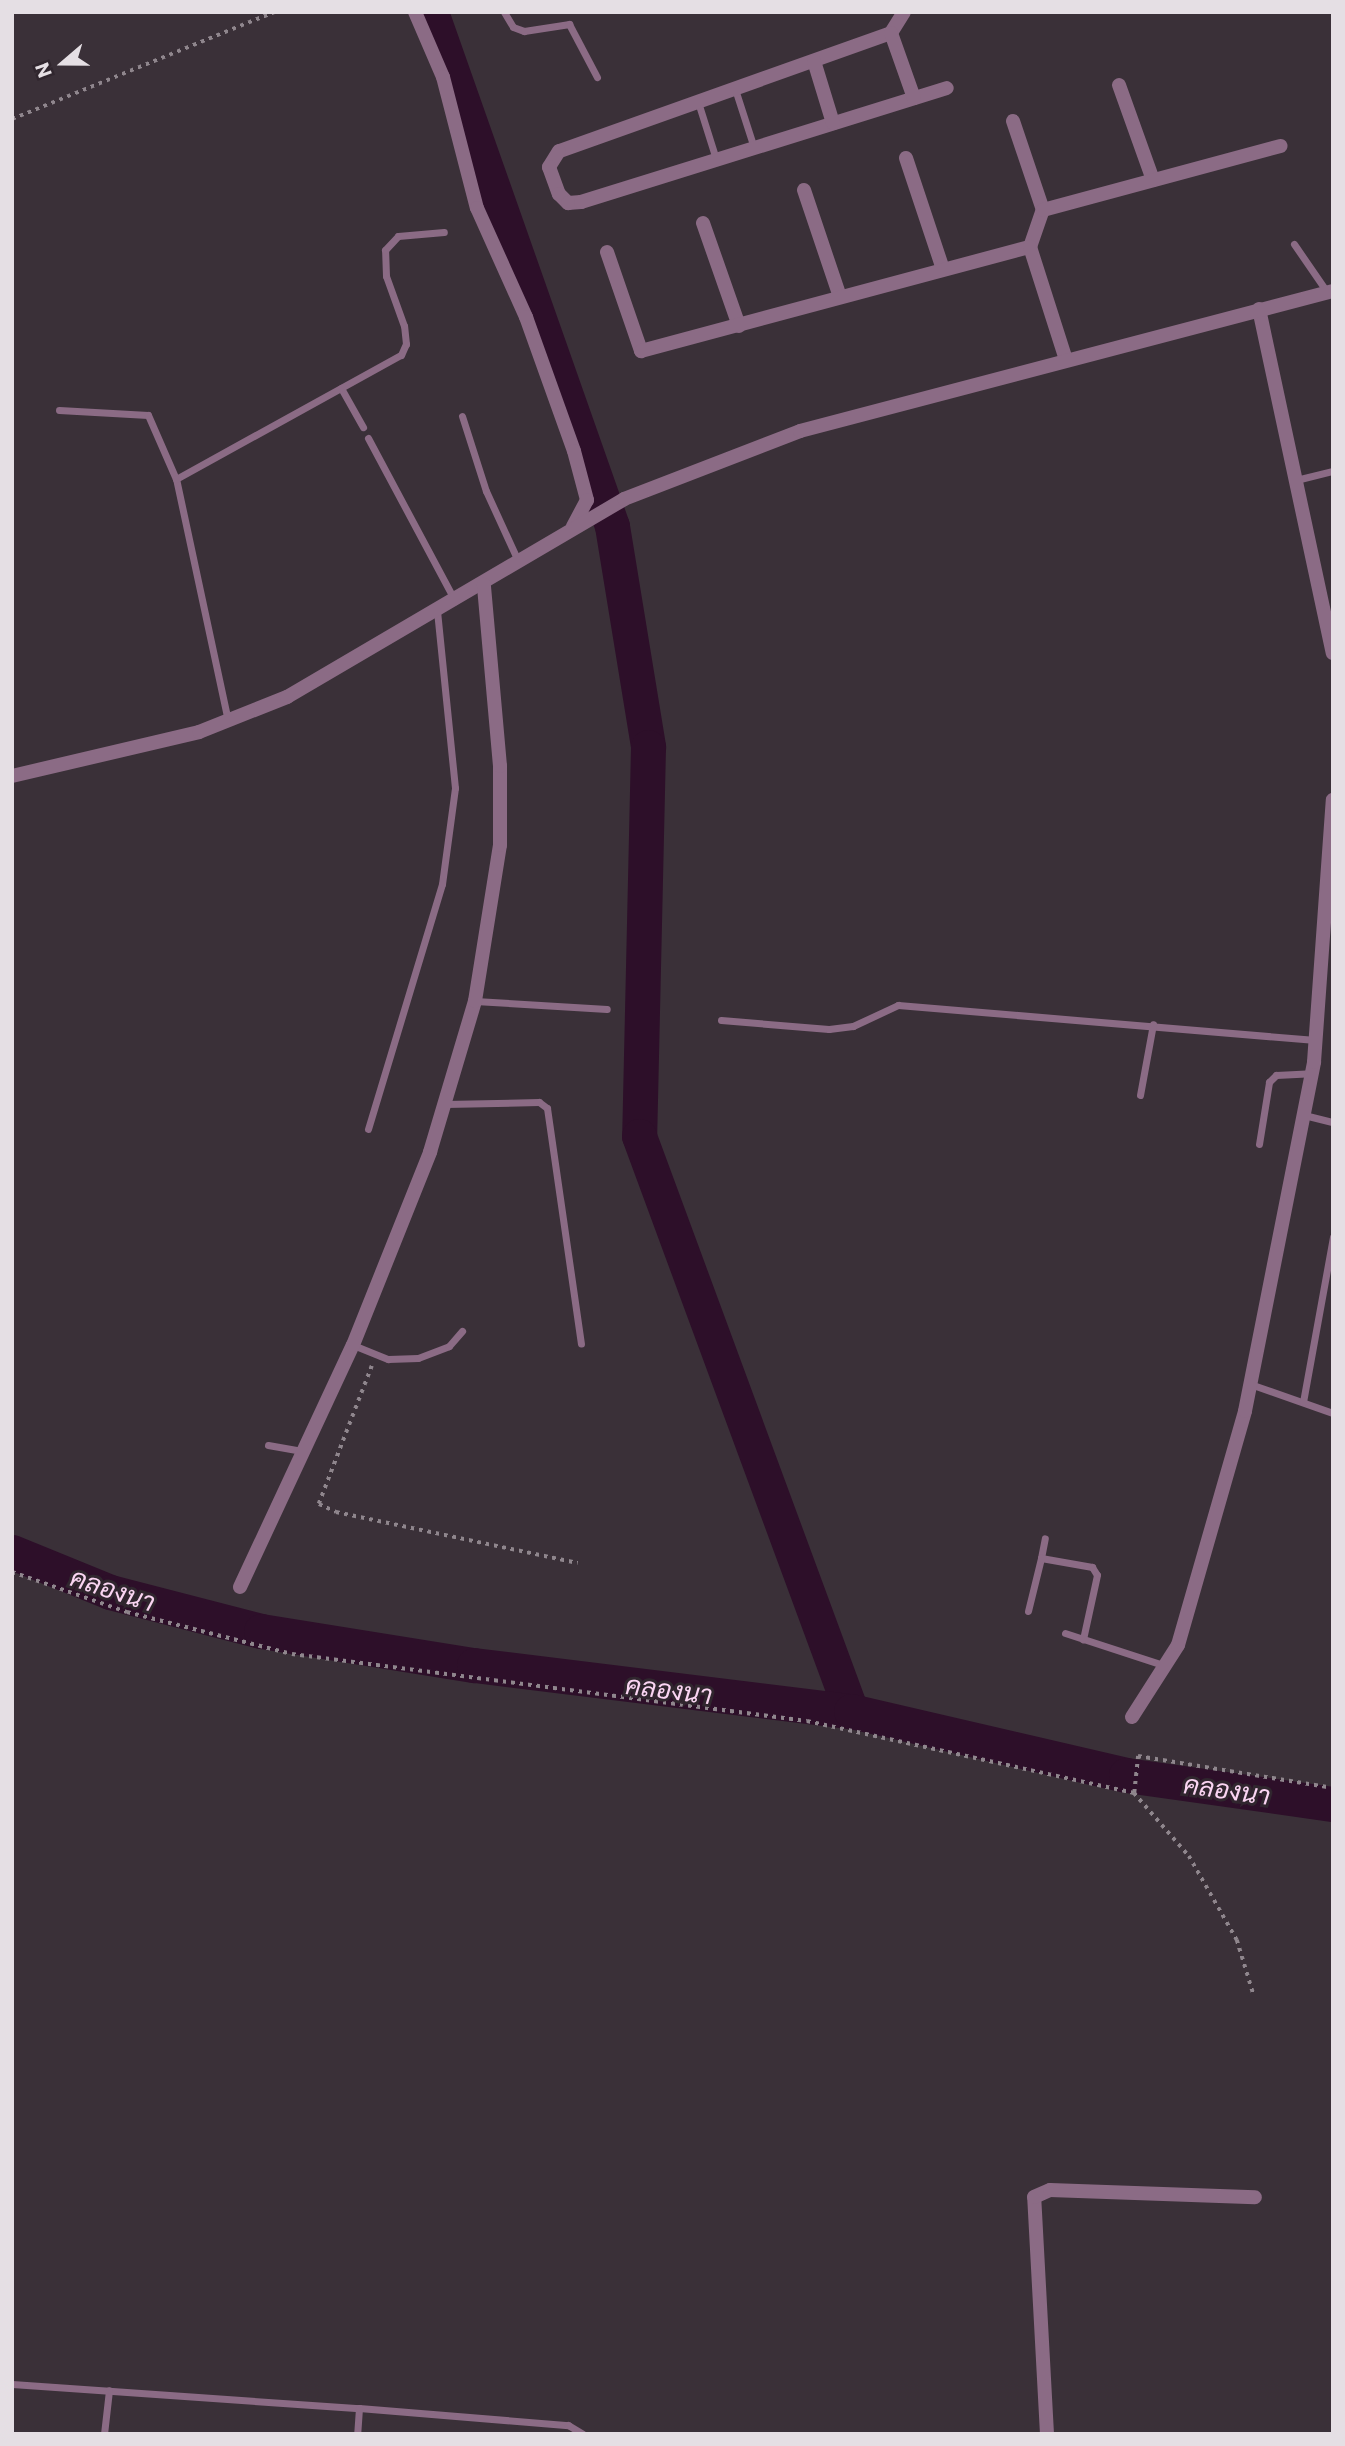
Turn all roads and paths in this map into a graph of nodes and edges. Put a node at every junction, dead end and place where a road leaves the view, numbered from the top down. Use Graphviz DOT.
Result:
graph roads {
  1 [pos="274,12"];
  2 [pos="415,12"];
  3 [pos="504,12"];
  4 [pos="904,12"];
  5 [pos="891,33"];
  6 [pos="814,61"];
  7 [pos="597,77"];
  8 [pos="1119,85"];
  9 [pos="947,88"];
  10 [pos="735,89"];
  11 [pos="914,98"];
  12 [pos="698,102"];
  13 [pos="12,119"];
  14 [pos="1013,121"];
  15 [pos="833,123"];
  16 [pos="1281,146"];
  17 [pos="754,148"];
  18 [pos="906,158"];
  19 [pos="716,159"];
  20 [pos="1153,180"];
  21 [pos="804,190"];
  22 [pos="1042,210"];
  23 [pos="703,223"];
  24 [pos="444,232"];
  25 [pos="1294,244"];
  26 [pos="1030,247"];
  27 [pos="607,252"];
  28 [pos="943,269"];
  29 [pos="1330,292"];
  30 [pos="840,297"];
  31 [pos="1259,309"];
  32 [pos="738,326"];
  33 [pos="1066,360"];
  34 [pos="341,388"];
  35 [pos="59,410"];
  36 [pos="462,415"];
  37 [pos="363,427"];
  38 [pos="368,438"];
  39 [pos="1333,471"];
  40 [pos="176,479"];
  41 [pos="1296,480"];
  42 [pos="575,525"];
  43 [pos="519,563"];
  44 [pos="484,585"];
  45 [pos="456,601"];
  46 [pos="437,612"];
  47 [pos="1333,653"];
  48 [pos="229,721"];
  49 [pos="12,776"];
  50 [pos="1333,800"];
  51 [pos="475,1001"];
  52 [pos="607,1009"];
  53 [pos="721,1020"];
  54 [pos="1153,1024"];
  55 [pos="1317,1040"];
  56 [pos="1312,1073"];
  57 [pos="1140,1095"];
  58 [pos="445,1104"];
  59 [pos="1304,1115"];
  60 [pos="1333,1122"];
  61 [pos="368,1129"];
  62 [pos="1259,1144"];
  63 [pos="1333,1237"];
  64 [pos="462,1331"];
  65 [pos="353,1345"];
  66 [pos="581,1345"];
  67 [pos="377,1354"];
  68 [pos="1250,1384"];
  69 [pos="1303,1402"];
  70 [pos="1333,1413"];
  71 [pos="268,1445"];
  72 [pos="303,1452"];
  73 [pos="1045,1538"];
  74 [pos="1041,1558"];
  75 [pos="578,1563"];
  76 [pos="12,1572"];
  77 [pos="240,1587"];
  78 [pos="1028,1611"];
  79 [pos="1065,1633"];
  80 [pos="1083,1639"];
  81 [pos="1166,1666"];
  82 [pos="1132,1717"];
  83 [pos="1333,1788"];
  84 [pos="1134,1793"];
  85 [pos="1254,1996"];
  86 [pos="1255,2197"];
  87 [pos="12,2384"];
  88 [pos="109,2390"];
  89 [pos="359,2408"];
  90 [pos="104,2434"];
  91 [pos="357,2434"];
  92 [pos="583,2434"];
  93 [pos="1048,2434"];
  1 -- 13 [label="path"];
  2 -- 42 [label="street"];
  3 -- 7 [label="lane"];
  4 -- 5 [label="street"];
  5 -- 6 [label="street"];
  5 -- 11 [label="street"];
  6 -- 10 [label="street"];
  6 -- 15 [label="street"];
  8 -- 20 [label="street"];
  9 -- 11 [label="street"];
  10 -- 12 [label="street"];
  10 -- 17 [label="lane"];
  11 -- 15 [label="street"];
  12 -- 19 [label="lane"];
  12 -- 19 [label="street"];
  14 -- 22 [label="street"];
  15 -- 17 [label="street"];
  16 -- 20 [label="street"];
  17 -- 19 [label="street"];
  18 -- 28 [label="street"];
  20 -- 22 [label="street"];
  21 -- 30 [label="street"];
  22 -- 26 [label="street"];
  23 -- 32 [label="street"];
  24 -- 34 [label="lane"];
  25 -- 29 [label="lane"];
  26 -- 28 [label="street"];
  26 -- 33 [label="street"];
  27 -- 32 [label="street"];
  28 -- 30 [label="street"];
  29 -- 31 [label="street"];
  30 -- 32 [label="street"];
  31 -- 33 [label="street"];
  31 -- 41 [label="street"];
  33 -- 42 [label="street"];
  34 -- 37 [label="lane"];
  34 -- 40 [label="lane"];
  35 -- 40 [label="lane"];
  36 -- 43 [label="lane"];
  38 -- 45 [label="lane"];
  39 -- 41 [label="lane"];
  40 -- 48 [label="lane"];
  41 -- 47 [label="street"];
  42 -- 43 [label="street"];
  43 -- 44 [label="street"];
  44 -- 45 [label="street"];
  44 -- 51 [label="street"];
  45 -- 46 [label="street"];
  46 -- 48 [label="street"];
  46 -- 61 [label="lane"];
  48 -- 49 [label="street"];
  50 -- 55 [label="street"];
  51 -- 52 [label="lane"];
  51 -- 58 [label="street"];
  53 -- 54 [label="lane"];
  54 -- 55 [label="lane"];
  54 -- 57 [label="lane"];
  55 -- 56 [label="street"];
  56 -- 59 [label="street"];
  56 -- 62 [label="lane"];
  58 -- 65 [label="street"];
  58 -- 66 [label="lane"];
  59 -- 60 [label="lane"];
  59 -- 68 [label="street"];
  63 -- 69 [label="lane"];
  64 -- 67 [label="lane"];
  65 -- 67 [label="lane"];
  65 -- 72 [label="street"];
  67 -- 75 [label="path"];
  68 -- 69 [label="lane"];
  68 -- 81 [label="street"];
  69 -- 70 [label="lane"];
  71 -- 72 [label="lane"];
  72 -- 77 [label="street"];
  73 -- 74 [label="lane"];
  74 -- 78 [label="lane"];
  74 -- 80 [label="lane"];
  76 -- 84 [label="path"];
  79 -- 80 [label="lane"];
  80 -- 81 [label="lane"];
  81 -- 82 [label="street"];
  83 -- 84 [label="path"];
  84 -- 85 [label="path"];
  86 -- 93 [label="street"];
  87 -- 88 [label="lane"];
  88 -- 89 [label="lane"];
  88 -- 90 [label="lane"];
  89 -- 91 [label="lane"];
  89 -- 92 [label="lane"];
}
